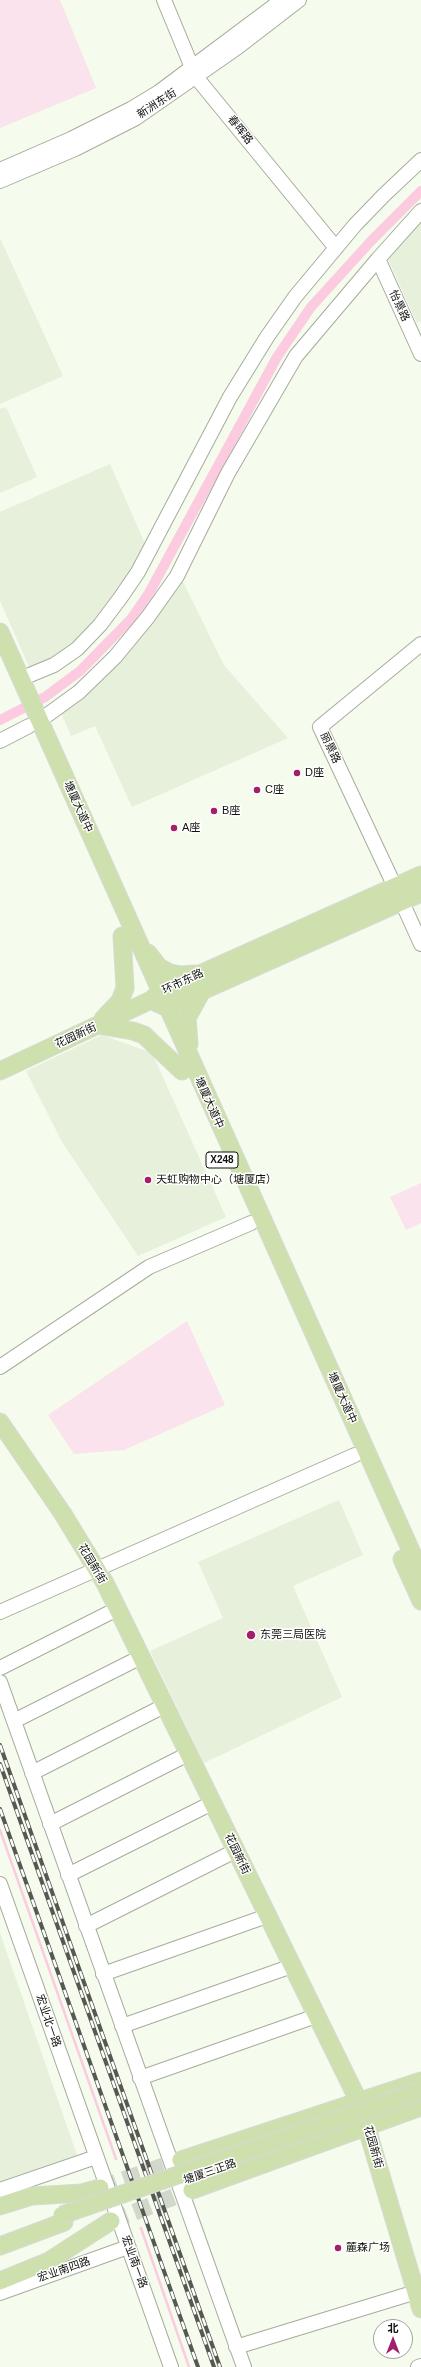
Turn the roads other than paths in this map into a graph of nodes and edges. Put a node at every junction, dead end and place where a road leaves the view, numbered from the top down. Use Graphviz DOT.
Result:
graph roads {
  1 [pos="164,0"];
  2 [pos="282,0"];
  3 [pos="299,0"];
  4 [pos="194,72"];
  5 [pos="421,160"];
  6 [pos="0,170"];
  7 [pos="0,181"];
  8 [pos="421,211"];
  9 [pos="336,248"];
  10 [pos="378,259"];
  11 [pos="417,335"];
  12 [pos="421,354"];
  13 [pos="0,632"];
  14 [pos="421,644"];
  15 [pos="0,661"];
  16 [pos="19,686"];
  17 [pos="32,720"];
  18 [pos="0,741"];
  19 [pos="421,875"];
  20 [pos="421,893"];
  21 [pos="398,894"];
  22 [pos="128,935"];
  23 [pos="421,944"];
  24 [pos="203,973"];
  25 [pos="202,991"];
  26 [pos="159,1000"];
  27 [pos="98,1025"];
  28 [pos="188,1069"];
  29 [pos="0,1071"];
  30 [pos="251,1223"];
  31 [pos="0,1367"];
  32 [pos="0,1422"];
  33 [pos="355,1455"];
  34 [pos="96,1570"];
  35 [pos="421,1573"];
  36 [pos="421,1601"];
  37 [pos="117,1609"];
  38 [pos="0,1612"];
  39 [pos="141,1657"];
  40 [pos="0,1668"];
  41 [pos="0,1682"];
  42 [pos="164,1706"];
  43 [pos="14,1721"];
  44 [pos="188,1754"];
  45 [pos="32,1773"];
  46 [pos="212,1803"];
  47 [pos="50,1824"];
  48 [pos="235,1851"];
  49 [pos="68,1875"];
  50 [pos="0,1884"];
  51 [pos="267,1916"];
  52 [pos="86,1926"];
  53 [pos="292,1966"];
  54 [pos="103,1974"];
  55 [pos="316,2016"];
  56 [pos="122,2026"];
  57 [pos="140,2078"];
  58 [pos="421,2082"];
  59 [pos="421,2091"];
  60 [pos="421,2099"];
  61 [pos="359,2102"];
  62 [pos="421,2108"];
  63 [pos="367,2126"];
  64 [pos="96,2157"];
  65 [pos="181,2160"];
  66 [pos="100,2188"];
  67 [pos="0,2190"];
  68 [pos="192,2190"];
  69 [pos="0,2206"];
  70 [pos="63,2218"];
  71 [pos="111,2221"];
  72 [pos="0,2236"];
  73 [pos="0,2246"];
  74 [pos="128,2247"];
  75 [pos="0,2281"];
  76 [pos="0,2292"];
  77 [pos="416,2292"];
  78 [pos="421,2309"];
  79 [pos="236,2347"];
  80 [pos="421,2366"];
  81 [pos="171,2367"];
  82 [pos="244,2367"];
  83 [pos="418,2367"];
  1 -- 4 [label="street, 春晖路"];
  2 -- 4 [label="street, 新洲东街"];
  3 -- 4 [label="street, 新洲东街"];
  4 -- 6 [label="street, 新洲东街"];
  4 -- 7 [label="street, 新洲东街"];
  4 -- 9 [label="street, 春晖路"];
  5 -- 9 [label="street"];
  8 -- 10 [label="street"];
  9 -- 16 [label="street"];
  10 -- 11 [label="street, 怡景路"];
  10 -- 17 [label="street"];
  11 -- 12 [label="street, 怡景路"];
  13 -- 16 [label="main road, 塘厦大道中 / X248"];
  14 -- 21 [label="street, 丽景路"];
  15 -- 16 [label="main road, 塘厦大道中 / X248"];
  16 -- 17 [label="main road, 塘厦大道中 / X248"];
  17 -- 18 [label="street"];
  17 -- 22 [label="main road, 塘厦大道中 / X248"];
  19 -- 21 [label="main road, 环市东路"];
  20 -- 21 [label="main road, 环市东路"];
  21 -- 23 [label="street, 丽景路"];
  21 -- 24 [label="main road, 环市东路"];
  21 -- 25 [label="main road, 环市东路"];
  22 -- 24 [label="main road"];
  22 -- 26 [label="main road, 塘厦大道中 / X248"];
  22 -- 27 [label="main road"];
  24 -- 26 [label="main road, 环市东路"];
  25 -- 26 [label="main road, 环市东路"];
  25 -- 28 [label="main road"];
  26 -- 27 [label="main road, 花园新街"];
  26 -- 28 [label="main road, 塘厦大道中 / X248"];
  27 -- 28 [label="main road"];
  27 -- 29 [label="main road, 花园新街"];
  28 -- 30 [label="main road, 塘厦大道中 / X248"];
  28 -- 35 [label="main road, 塘厦大道中 / X248"];
  30 -- 31 [label="street"];
  30 -- 33 [label="main road, 塘厦大道中 / X248"];
  32 -- 34 [label="main road, 花园新街"];
  33 -- 34 [label="street"];
  33 -- 36 [label="main road, 塘厦大道中 / X248"];
  34 -- 37 [label="main road, 花园新街"];
  34 -- 38 [label="street"];
  37 -- 39 [label="main road, 花园新街"];
  37 -- 40 [label="street"];
  39 -- 42 [label="main road, 花园新街"];
  39 -- 43 [label="street"];
  41 -- 43 [label="street"];
  42 -- 44 [label="main road, 花园新街"];
  42 -- 45 [label="street"];
  43 -- 45 [label="street"];
  44 -- 46 [label="main road, 花园新街"];
  44 -- 47 [label="street"];
  45 -- 47 [label="street"];
  46 -- 48 [label="main road, 花园新街"];
  46 -- 49 [label="street"];
  47 -- 49 [label="street"];
  48 -- 51 [label="main road, 花园新街"];
  48 -- 52 [label="street"];
  49 -- 52 [label="street"];
  50 -- 64 [label="street, 宏业北一路"];
  51 -- 53 [label="main road, 花园新街"];
  51 -- 54 [label="street"];
  52 -- 54 [label="street"];
  53 -- 55 [label="main road, 花园新街"];
  53 -- 56 [label="street"];
  54 -- 56 [label="street"];
  55 -- 57 [label="street"];
  55 -- 61 [label="main road, 花园新街"];
  56 -- 57 [label="street"];
  57 -- 79 [label="street"];
  58 -- 61 [label="main road"];
  59 -- 70 [label="main road, 塘厦三正路, bridge"];
  60 -- 70 [label="main road, 塘厦三正路"];
  61 -- 63 [label="main road, 花园新街"];
  61 -- 65 [label="main road"];
  62 -- 63 [label="main road"];
  63 -- 68 [label="main road"];
  63 -- 77 [label="main road, 花园新街"];
  64 -- 67 [label="street"];
  64 -- 74 [label="street, 宏业南一路"];
  66 -- 69 [label="main road"];
  70 -- 72 [label="main road, 塘厦三正路"];
  70 -- 73 [label="main road, 塘厦三正路"];
  71 -- 75 [label="main road"];
  74 -- 76 [label="street, 宏业南四路"];
  74 -- 81 [label="street, 宏业南一路"];
  77 -- 78 [label="main road, 花园新街"];
  77 -- 79 [label="street"];
  79 -- 82 [label="street"];
  80 -- 83 [label="street"];
}
